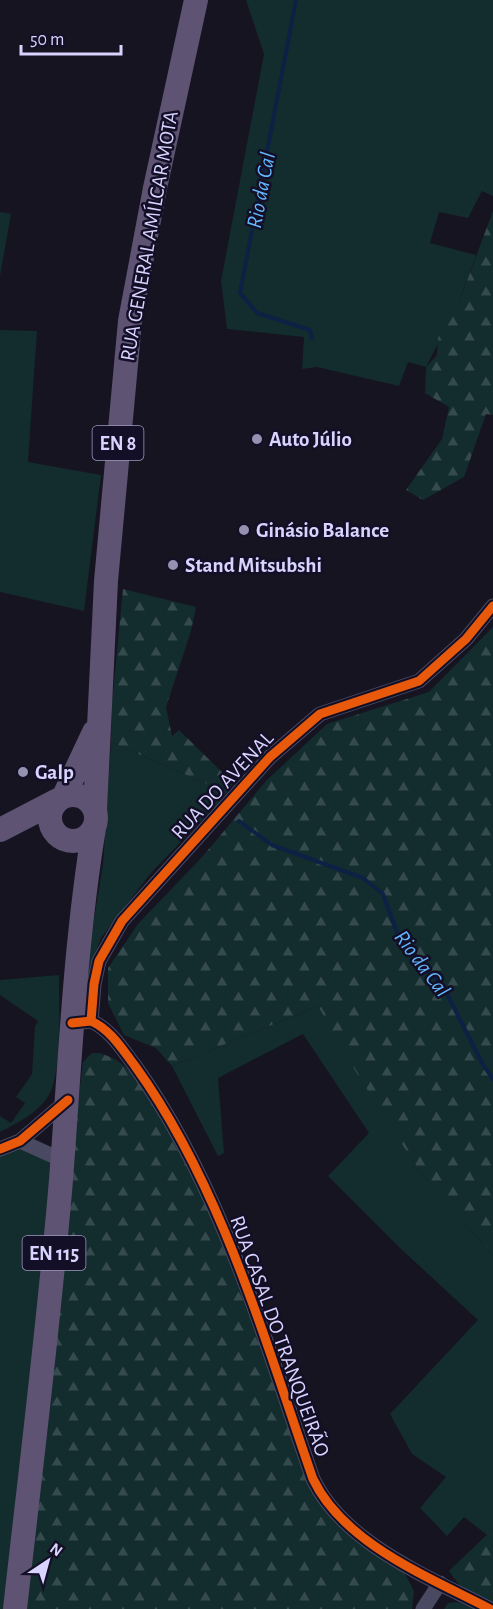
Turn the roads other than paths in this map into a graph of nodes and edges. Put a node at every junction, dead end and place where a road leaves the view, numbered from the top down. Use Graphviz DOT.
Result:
graph roads {
  1 [pos="196,0"];
  2 [pos="493,606"];
  3 [pos="98,725"];
  4 [pos="60,798"];
  5 [pos="95,819"];
  6 [pos="0,831"];
  7 [pos="62,838"];
  8 [pos="83,897"];
  9 [pos="81,1022"];
  10 [pos="68,1100"];
  11 [pos="20,1141"];
  12 [pos="0,1149"];
  13 [pos="62,1160"];
  14 [pos="440,1583"];
  15 [pos="15,1609"];
  16 [pos="423,1609"];
  17 [pos="490,1609"];
  1 -- 3 [label="main road, RUA GENERAL AMÍLCAR MOTA / EN 8"];
  2 -- 9 [label="street, RUA DO AVENAL"];
  3 -- 4 [label="main road, RUA GENERAL AMÍLCAR MOTA / EN 8"];
  3 -- 5 [label="main road, RUA GENERAL AMÍLCAR MOTA / EN 8"];
  4 -- 5 [label="main road"];
  4 -- 6 [label="main road"];
  4 -- 7 [label="main road, EN 8"];
  5 -- 7 [label="main road"];
  5 -- 8 [label="main road, EN 115"];
  6 -- 7 [label="main road"];
  7 -- 8 [label="main road, EN 115"];
  8 -- 9 [label="main road, EN 115"];
  9 -- 10 [label="main road, EN 115"];
  9 -- 14 [label="street, RUA CASAL DO TRANQUEIRÃO"];
  10 -- 11 [label="street"];
  10 -- 13 [label="main road, EN 115"];
  11 -- 12 [label="street"];
  11 -- 13 [label="street"];
  13 -- 15 [label="main road, EN 115"];
  14 -- 16 [label="street"];
  14 -- 17 [label="street, RUA CASAL DO TRANQUEIRÃO"];
}
